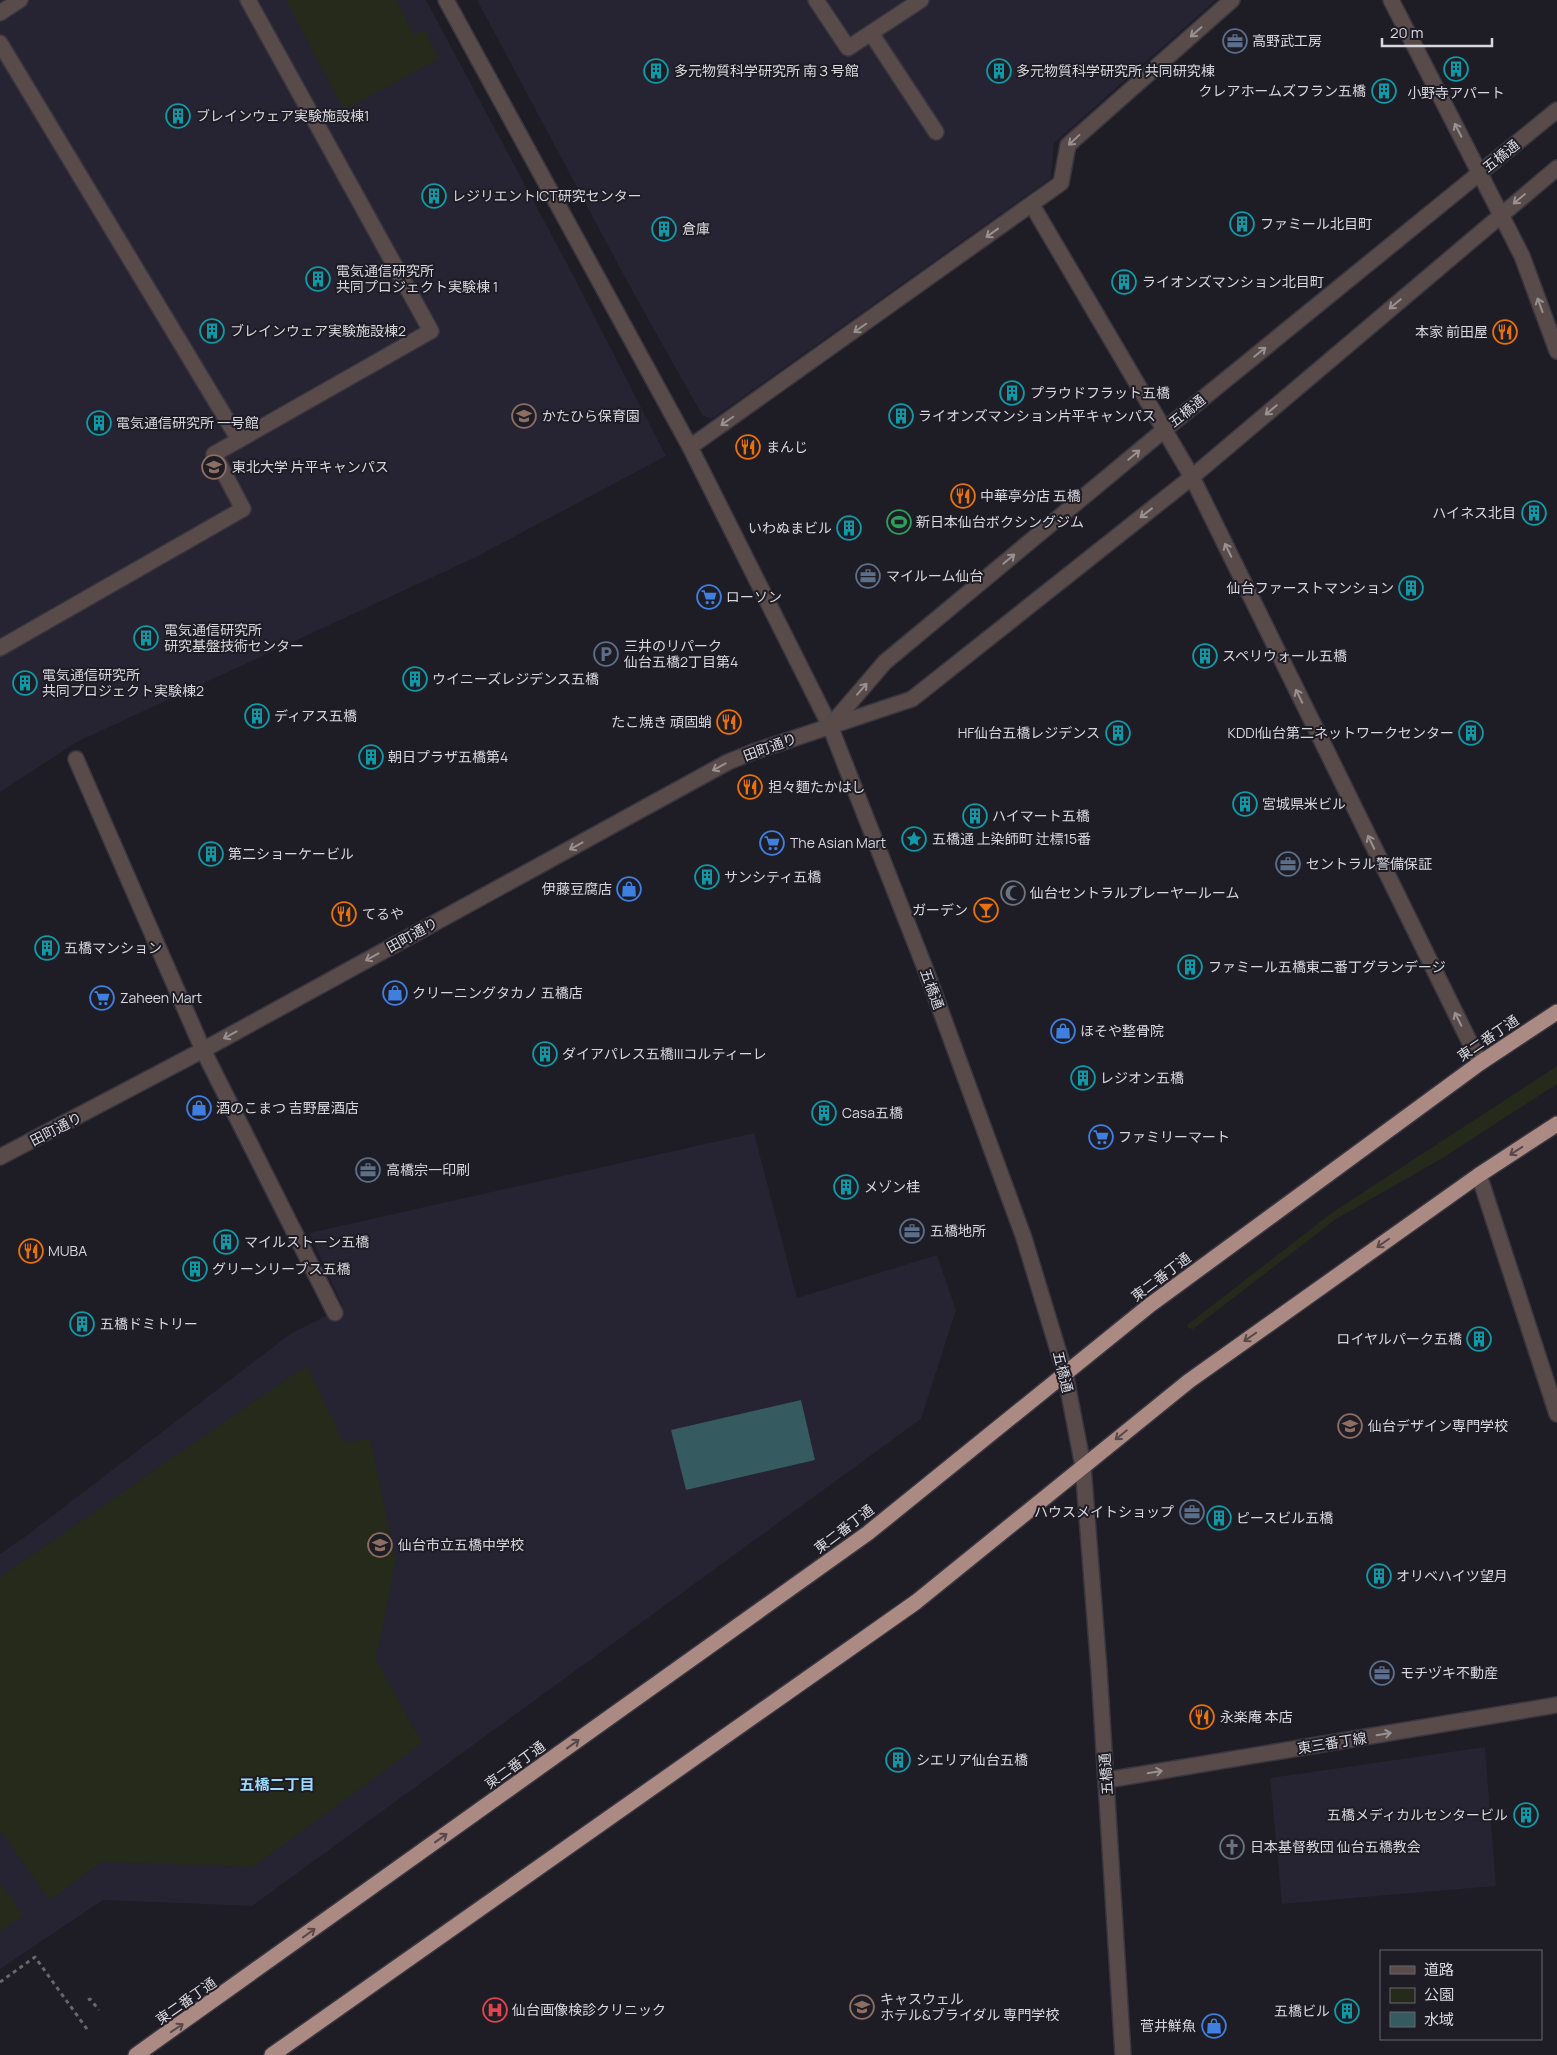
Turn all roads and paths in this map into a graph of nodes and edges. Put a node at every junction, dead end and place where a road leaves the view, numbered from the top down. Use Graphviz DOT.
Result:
graph roads {
  1 [pos="20,0"];
  2 [pos="248,0"];
  3 [pos="446,0"];
  4 [pos="816,0"];
  5 [pos="921,0"];
  6 [pos="1232,0"];
  7 [pos="1392,0"];
  8 [pos="0,12"];
  9 [pos="871,33"];
  10 [pos="0,43"];
  11 [pos="1557,110"];
  12 [pos="936,132"];
  13 [pos="1557,168"];
  14 [pos="1480,174"];
  15 [pos="1032,205"];
  16 [pos="1502,214"];
  17 [pos="1557,351"];
  18 [pos="1164,430"];
  19 [pos="239,440"];
  20 [pos="690,447"];
  21 [pos="1192,477"];
  22 [pos="0,648"];
  23 [pos="830,726"];
  24 [pos="76,759"];
  25 [pos="1557,1012"];
  26 [pos="203,1050"];
  27 [pos="1480,1063"];
  28 [pos="1557,1124"];
  29 [pos="0,1157"];
  30 [pos="1480,1175"];
  31 [pos="335,1313"];
  32 [pos="1065,1374"];
  33 [pos="1557,1414"];
  34 [pos="1083,1466"];
  35 [pos="1557,1705"];
  36 [pos="1107,1780"];
  37 [pos="0,1982"];
  38 [pos="88,2000"];
  39 [pos="98,2010"];
  40 [pos="88,2032"];
  41 [pos="136,2055"];
  42 [pos="272,2055"];
  43 [pos="1123,2055"];
  1 -- 8 [label="street"];
  2 -- 19 [label="street"];
  3 -- 20 [label="street"];
  4 -- 9 [label="street"];
  5 -- 9 [label="street"];
  6 -- 15 [label="street, one-way"];
  14 -- 7 [label="street, one-way"];
  9 -- 12 [label="street"];
  10 -- 19 [label="street"];
  11 -- 14 [label="street, 五橋通"];
  13 -- 16 [label="street, one-way"];
  14 -- 16 [label="street"];
  18 -- 14 [label="street, 五橋通, one-way"];
  15 -- 18 [label="street"];
  15 -- 20 [label="street, one-way"];
  17 -- 16 [label="street, one-way"];
  16 -- 21 [label="street, one-way"];
  18 -- 21 [label="street"];
  23 -- 18 [label="street, 五橋通, one-way"];
  19 -- 22 [label="street"];
  20 -- 23 [label="street"];
  21 -- 23 [label="street, one-way"];
  27 -- 21 [label="street, one-way"];
  23 -- 26 [label="street, 田町通り, one-way"];
  23 -- 32 [label="street, 五橋通"];
  24 -- 26 [label="street"];
  25 -- 27 [label="highway, 東二番丁通"];
  26 -- 29 [label="street, 田町通り"];
  26 -- 31 [label="street"];
  27 -- 32 [label="highway, 東二番丁通"];
  28 -- 30 [label="highway, one-way"];
  30 -- 33 [label="street"];
  30 -- 34 [label="highway, one-way"];
  32 -- 34 [label="street, 五橋通"];
  41 -- 32 [label="highway, 東二番丁通, one-way"];
  34 -- 36 [label="street, 五橋通"];
  34 -- 42 [label="highway"];
  36 -- 35 [label="street, 東三番丁線, one-way"];
  36 -- 43 [label="street, 五橋通"];
  37 -- 40 [label="path"];
  38 -- 39 [label="path"];
}
